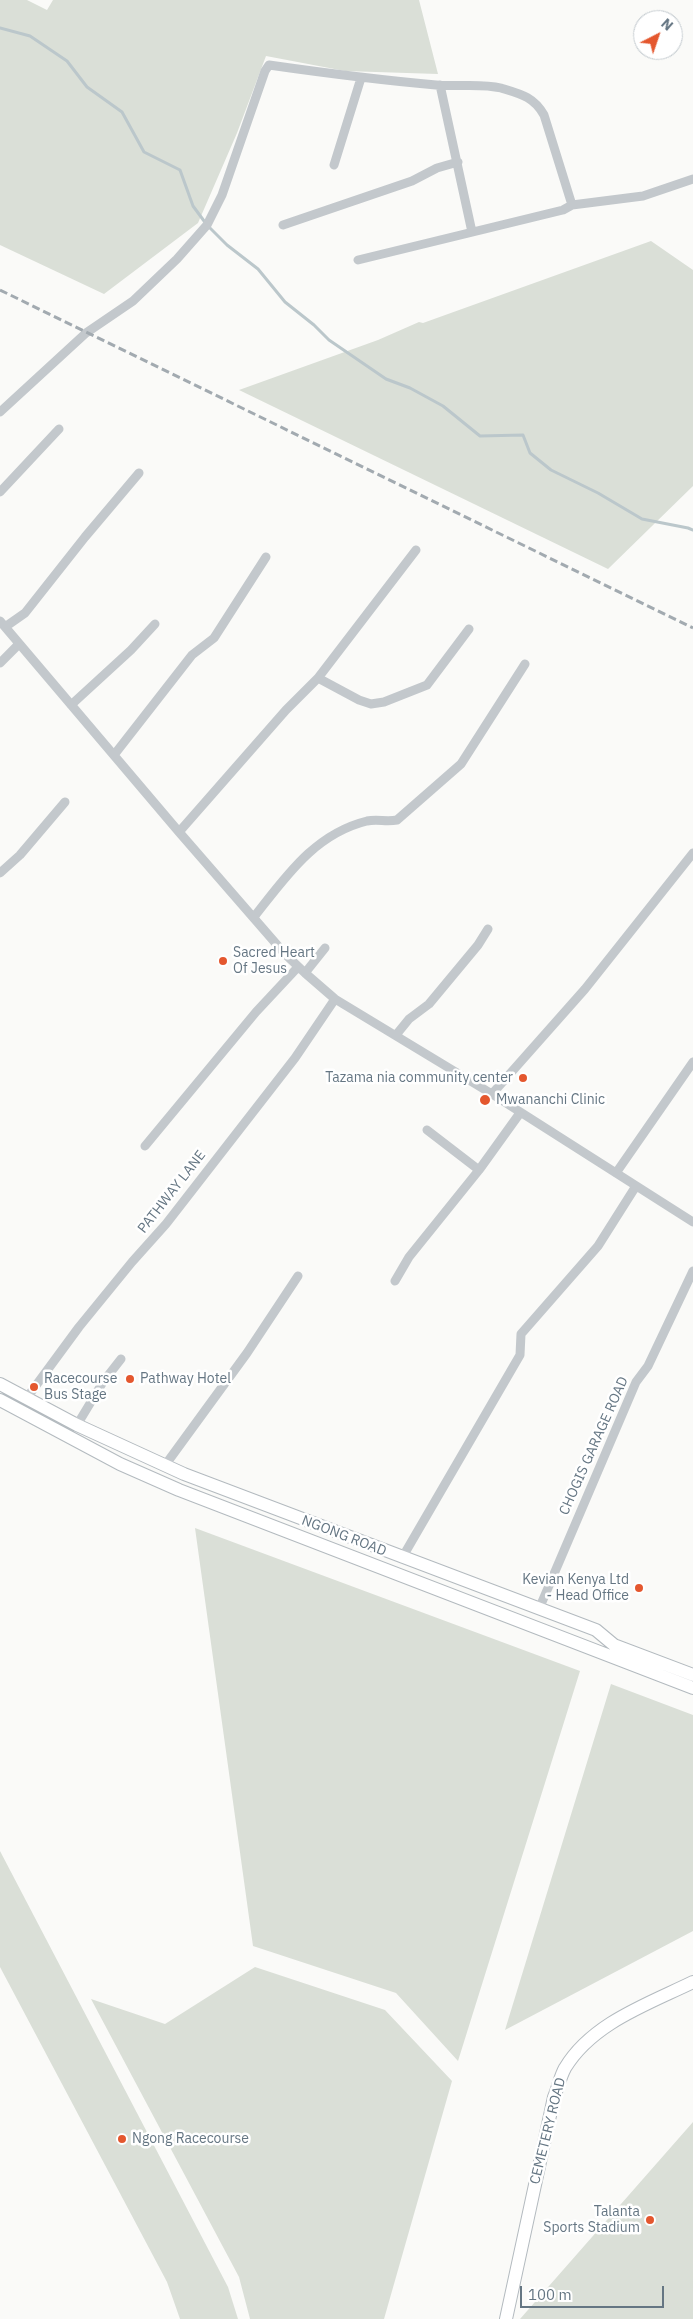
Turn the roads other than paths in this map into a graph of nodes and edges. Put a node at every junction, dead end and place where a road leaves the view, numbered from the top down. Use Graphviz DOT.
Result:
graph roads {
  1 [pos="362,78"];
  2 [pos="440,86"];
  3 [pos="458,162"];
  4 [pos="334,165"];
  5 [pos="693,179"];
  6 [pos="572,205"];
  7 [pos="283,225"];
  8 [pos="472,232"];
  9 [pos="358,260"];
  10 [pos="0,412"];
  11 [pos="59,429"];
  12 [pos="139,473"];
  13 [pos="0,492"];
  14 [pos="416,550"];
  15 [pos="266,557"];
  16 [pos="3,624"];
  17 [pos="155,624"];
  18 [pos="470,629"];
  19 [pos="19,644"];
  20 [pos="0,663"];
  21 [pos="525,664"];
  22 [pos="318,678"];
  23 [pos="71,705"];
  24 [pos="114,756"];
  25 [pos="65,802"];
  26 [pos="179,832"];
  27 [pos="693,853"];
  28 [pos="0,873"];
  29 [pos="254,917"];
  30 [pos="488,929"];
  31 [pos="326,948"];
  32 [pos="301,970"];
  33 [pos="335,999"];
  34 [pos="396,1035"];
  35 [pos="693,1062"];
  36 [pos="492,1094"];
  37 [pos="520,1114"];
  38 [pos="427,1130"];
  39 [pos="145,1146"];
  40 [pos="479,1170"];
  41 [pos="616,1173"];
  42 [pos="636,1186"];
  43 [pos="693,1222"];
  44 [pos="693,1271"];
  45 [pos="298,1276"];
  46 [pos="395,1281"];
  47 [pos="121,1358"];
  48 [pos="0,1384"];
  49 [pos="26,1399"];
  50 [pos="0,1400"];
  51 [pos="78,1425"];
  52 [pos="166,1464"];
  53 [pos="402,1558"];
  54 [pos="539,1608"];
  55 [pos="693,1675"];
  56 [pos="693,1688"];
  57 [pos="693,1982"];
  58 [pos="506,2319"];
  1 -- 2 [label="street"];
  1 -- 4 [label="street"];
  1 -- 10 [label="street"];
  2 -- 3 [label="street"];
  2 -- 6 [label="street"];
  3 -- 7 [label="street"];
  3 -- 8 [label="street"];
  5 -- 6 [label="street"];
  6 -- 8 [label="street"];
  8 -- 9 [label="street"];
  11 -- 13 [label="street"];
  12 -- 16 [label="street"];
  14 -- 22 [label="street"];
  15 -- 24 [label="street"];
  16 -- 19 [label="street"];
  17 -- 23 [label="street"];
  18 -- 22 [label="street"];
  19 -- 20 [label="street"];
  19 -- 23 [label="street"];
  21 -- 29 [label="street"];
  22 -- 26 [label="street"];
  23 -- 24 [label="street"];
  24 -- 26 [label="street"];
  25 -- 28 [label="street"];
  26 -- 29 [label="street"];
  27 -- 36 [label="street"];
  29 -- 32 [label="street"];
  30 -- 34 [label="street"];
  31 -- 32 [label="street"];
  32 -- 33 [label="street"];
  32 -- 39 [label="street"];
  33 -- 34 [label="street"];
  33 -- 49 [label="street, PATHWAY LANE"];
  34 -- 36 [label="street"];
  35 -- 41 [label="street"];
  36 -- 37 [label="street"];
  37 -- 40 [label="street"];
  37 -- 41 [label="street"];
  38 -- 40 [label="street"];
  40 -- 46 [label="street"];
  41 -- 42 [label="street"];
  42 -- 43 [label="street"];
  42 -- 53 [label="street"];
  44 -- 54 [label="street, CHOGIS GARAGE ROAD"];
  45 -- 52 [label="street"];
  47 -- 51 [label="street"];
  48 -- 49 [label="main road, NGONG ROAD"];
  49 -- 51 [label="main road, NGONG ROAD"];
  50 -- 56 [label="main road, NGONG ROAD"];
  51 -- 52 [label="main road, NGONG ROAD"];
  52 -- 53 [label="main road, NGONG ROAD"];
  53 -- 54 [label="main road, NGONG ROAD"];
  54 -- 55 [label="main road, NGONG ROAD"];
  57 -- 58 [label="main road, CEMETERY ROAD"];
}
